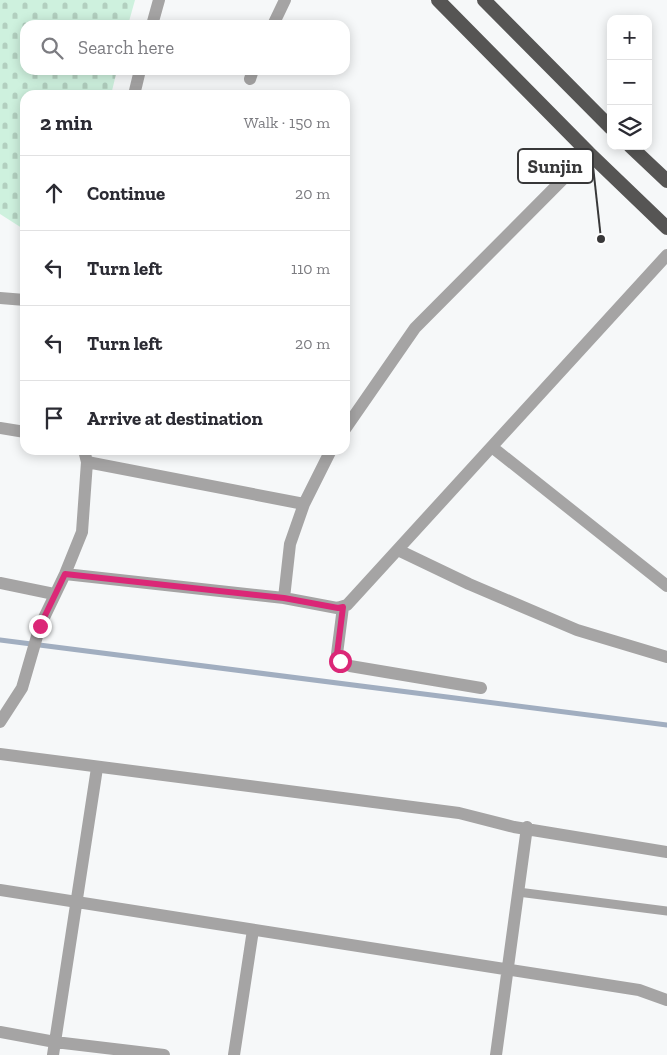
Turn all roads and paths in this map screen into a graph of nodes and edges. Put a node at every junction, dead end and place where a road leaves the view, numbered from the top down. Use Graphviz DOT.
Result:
graph roads {
  1 [pos="159,0"];
  2 [pos="285,0"];
  3 [pos="438,0"];
  4 [pos="484,0"];
  5 [pos="153,20"];
  6 [pos="275,20"];
  7 [pos="139,75"];
  8 [pos="135,90"];
  9 [pos="607,124"];
  10 [pos="634,150"];
  11 [pos="589,153"];
  12 [pos="667,181"];
  13 [pos="667,228"];
  14 [pos="667,255"];
  15 [pos="0,298"];
  16 [pos="20,300"];
  17 [pos="350,422"];
  18 [pos="0,428"];
  19 [pos="20,431"];
  20 [pos="492,447"];
  21 [pos="328,455"];
  22 [pos="86,456"];
  23 [pos="304,504"];
  24 [pos="398,550"];
  25 [pos="65,574"];
  26 [pos="0,582"];
  27 [pos="667,586"];
  28 [pos="54,594"];
  29 [pos="284,598"];
  30 [pos="343,607"];
  31 [pos="667,657"];
  32 [pos="482,688"];
  33 [pos="0,722"];
  34 [pos="0,754"];
  35 [pos="97,768"];
  36 [pos="527,827"];
  37 [pos="667,852"];
  38 [pos="0,890"];
  39 [pos="518,892"];
  40 [pos="76,902"];
  41 [pos="667,911"];
  42 [pos="253,930"];
  43 [pos="507,970"];
  44 [pos="667,1000"];
  45 [pos="0,1032"];
  46 [pos="55,1042"];
  47 [pos="53,1055"];
  48 [pos="164,1055"];
  49 [pos="234,1055"];
  50 [pos="496,1055"];
  1 -- 5 [label="street"];
  2 -- 6 [label="street"];
  3 -- 11 [label="highway"];
  4 -- 9 [label="highway"];
  7 -- 8 [label="street"];
  10 -- 12 [label="highway"];
  11 -- 13 [label="highway"];
  11 -- 17 [label="street"];
  14 -- 20 [label="street"];
  15 -- 16 [label="street"];
  18 -- 19 [label="street"];
  20 -- 24 [label="street"];
  20 -- 27 [label="street"];
  21 -- 23 [label="street"];
  22 -- 23 [label="street"];
  22 -- 25 [label="street"];
  23 -- 29 [label="street"];
  24 -- 30 [label="street"];
  24 -- 31 [label="street"];
  25 -- 28 [label="street"];
  25 -- 29 [label="street"];
  26 -- 28 [label="street"];
  28 -- 33 [label="street"];
  29 -- 30 [label="street"];
  30 -- 32 [label="street"];
  34 -- 35 [label="street"];
  35 -- 36 [label="street"];
  35 -- 40 [label="street"];
  36 -- 37 [label="street"];
  36 -- 39 [label="street"];
  38 -- 40 [label="street"];
  39 -- 41 [label="lane"];
  39 -- 43 [label="street"];
  40 -- 42 [label="street"];
  40 -- 46 [label="street"];
  42 -- 43 [label="street"];
  42 -- 49 [label="street"];
  43 -- 44 [label="street"];
  43 -- 50 [label="street"];
  45 -- 46 [label="street"];
  46 -- 47 [label="street"];
  46 -- 48 [label="street"];
}
